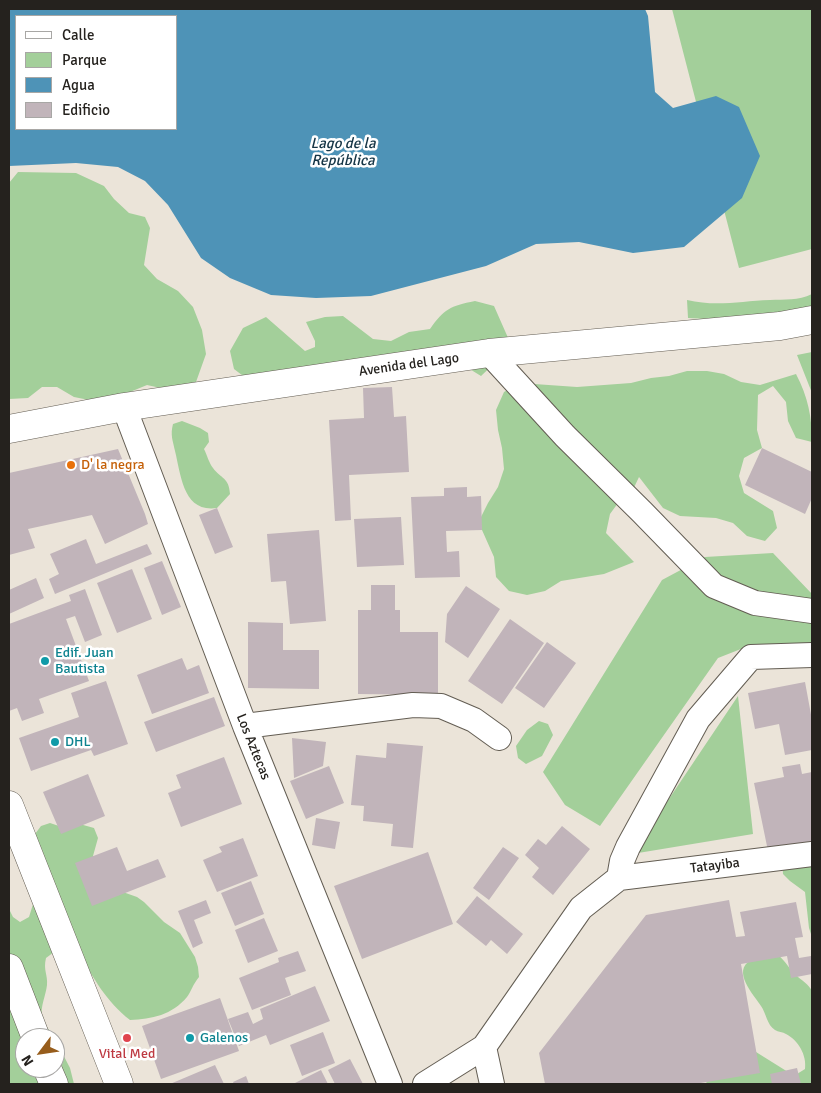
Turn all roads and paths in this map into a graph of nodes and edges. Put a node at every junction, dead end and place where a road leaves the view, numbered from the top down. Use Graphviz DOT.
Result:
graph roads {
  1 [pos="812,320"];
  2 [pos="489,353"];
  3 [pos="124,407"];
  4 [pos="9,429"];
  5 [pos="812,611"];
  6 [pos="812,655"];
  7 [pos="245,726"];
  8 [pos="499,738"];
  9 [pos="9,805"];
  10 [pos="812,854"];
  11 [pos="619,878"];
  12 [pos="9,968"];
  13 [pos="32,1028"];
  14 [pos="484,1047"];
  15 [pos="119,1084"];
  16 [pos="390,1084"];
  17 [pos="425,1084"];
  18 [pos="492,1084"];
  1 -- 2 [label="street, Avenida del Lago"];
  2 -- 3 [label="street, Avenida del Lago"];
  2 -- 5 [label="street"];
  3 -- 4 [label="street, Avenida del Lago"];
  3 -- 7 [label="street, Los Aztecas"];
  6 -- 11 [label="street"];
  7 -- 8 [label="street"];
  7 -- 16 [label="street, Los Aztecas"];
  9 -- 15 [label="street"];
  10 -- 11 [label="street, Tatayiba"];
  11 -- 14 [label="street"];
  12 -- 13 [label="street"];
  14 -- 17 [label="street"];
  14 -- 18 [label="street"];
}
